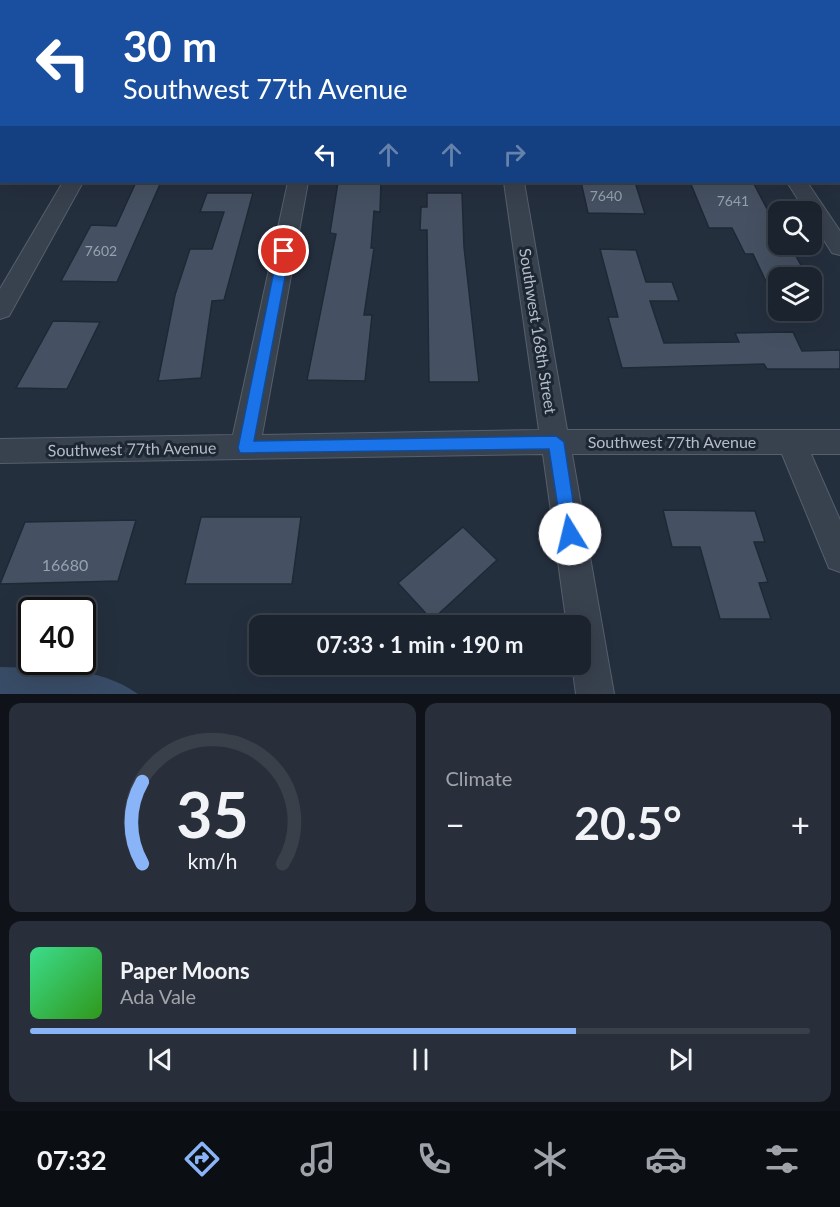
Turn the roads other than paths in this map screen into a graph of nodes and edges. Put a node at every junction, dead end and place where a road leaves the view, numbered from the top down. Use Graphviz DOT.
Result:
graph roads {
  1 [pos="72,183"];
  2 [pos="298,183"];
  3 [pos="514,183"];
  4 [pos="798,183"];
  5 [pos="840,249"];
  6 [pos="0,310"];
  7 [pos="556,442"];
  8 [pos="792,442"];
  9 [pos="840,442"];
  10 [pos="245,448"];
  11 [pos="0,451"];
  12 [pos="840,557"];
  13 [pos="595,694"];
  1 -- 6 [label="street"];
  2 -- 10 [label="street"];
  3 -- 7 [label="street, Southwest 168th Street"];
  4 -- 5 [label="street"];
  7 -- 8 [label="street, Southwest 77th Avenue"];
  7 -- 10 [label="street, Southwest 77th Avenue"];
  7 -- 13 [label="street, Southwest 168th Street"];
  8 -- 9 [label="street, Southwest 77th Avenue"];
  8 -- 12 [label="street"];
  10 -- 11 [label="street, Southwest 77th Avenue"];
}
